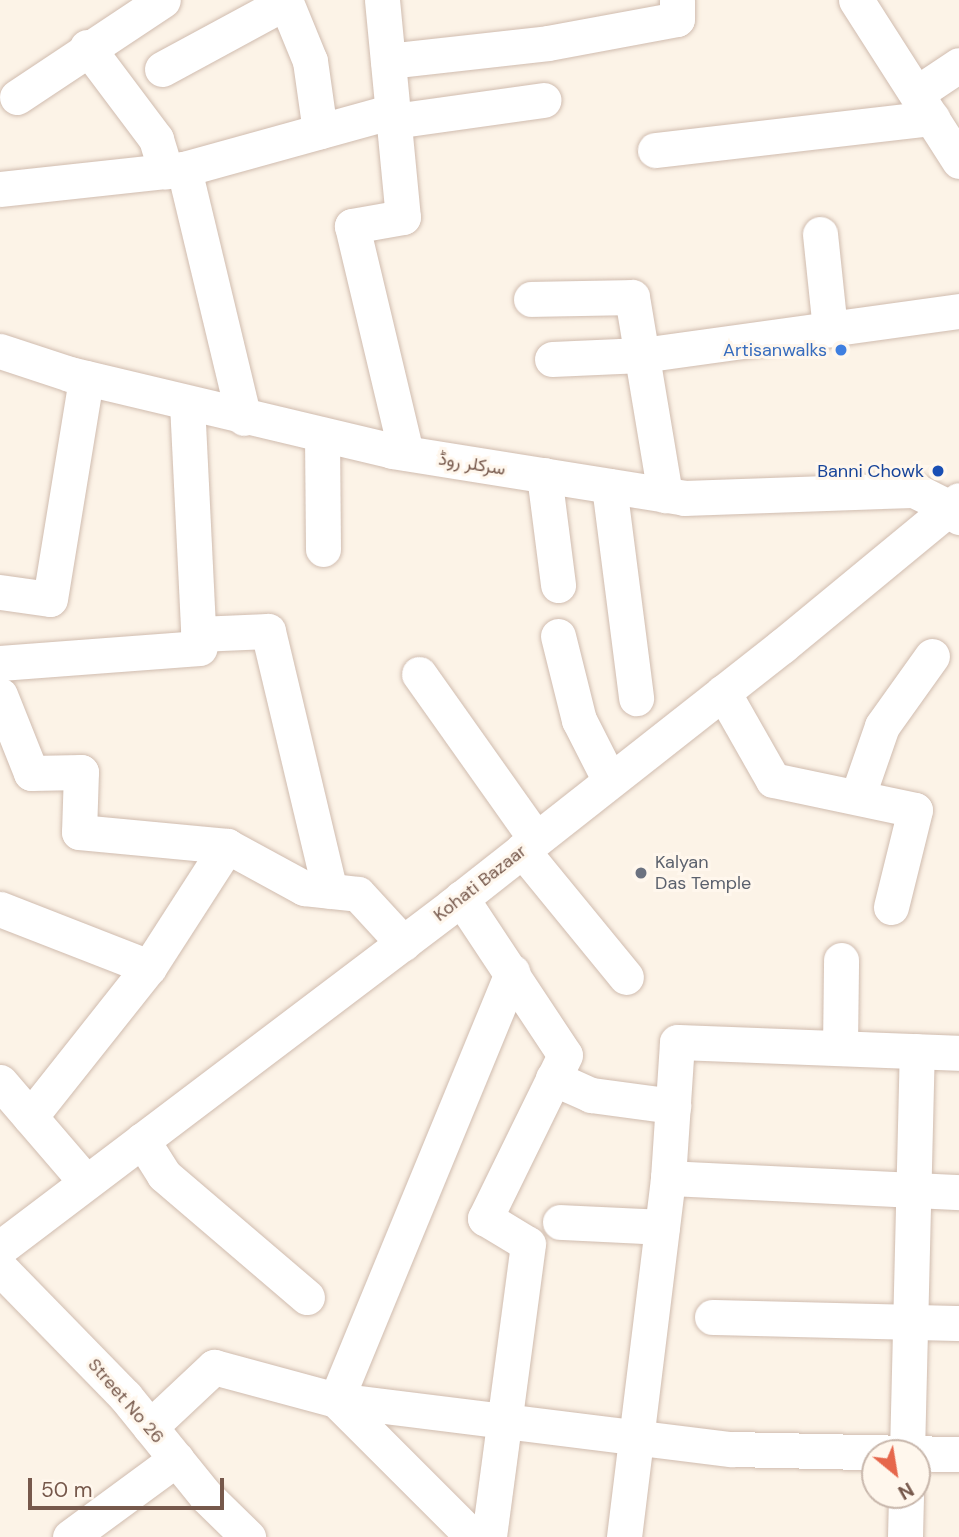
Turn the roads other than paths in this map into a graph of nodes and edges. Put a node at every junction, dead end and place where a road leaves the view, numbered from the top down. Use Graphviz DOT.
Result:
graph roads {
  1 [pos="163,0"];
  2 [pos="382,0"];
  3 [pos="677,0"];
  4 [pos="285,1"];
  5 [pos="867,3"];
  6 [pos="87,47"];
  7 [pos="388,61"];
  8 [pos="959,65"];
  9 [pos="163,69"];
  10 [pos="17,97"];
  11 [pos="544,100"];
  12 [pos="924,105"];
  13 [pos="393,116"];
  14 [pos="320,131"];
  15 [pos="655,150"];
  16 [pos="959,161"];
  17 [pos="175,170"];
  18 [pos="0,189"];
  19 [pos="820,234"];
  20 [pos="531,299"];
  21 [pos="959,311"];
  22 [pos="830,329"];
  23 [pos="0,351"];
  24 [pos="642,355"];
  25 [pos="552,359"];
  26 [pos="86,378"];
  27 [pos="187,404"];
  28 [pos="244,418"];
  29 [pos="322,435"];
  30 [pos="406,453"];
  31 [pos="544,475"];
  32 [pos="609,486"];
  33 [pos="665,495"];
  34 [pos="956,508"];
  35 [pos="323,548"];
  36 [pos="558,585"];
  37 [pos="0,592"];
  38 [pos="198,634"];
  39 [pos="558,636"];
  40 [pos="932,656"];
  41 [pos="0,663"];
  42 [pos="419,674"];
  43 [pos="723,692"];
  44 [pos="0,695"];
  45 [pos="636,698"];
  46 [pos="13,764"];
  47 [pos="610,781"];
  48 [pos="858,795"];
  49 [pos="529,845"];
  50 [pos="227,846"];
  51 [pos="330,891"];
  52 [pos="461,898"];
  53 [pos="891,906"];
  54 [pos="0,909"];
  55 [pos="402,943"];
  56 [pos="841,960"];
  57 [pos="149,967"];
  58 [pos="512,972"];
  59 [pos="626,977"];
  60 [pos="840,1048"];
  61 [pos="917,1051"];
  62 [pos="959,1053"];
  63 [pos="553,1078"];
  64 [pos="0,1082"];
  65 [pos="673,1106"];
  66 [pos="30,1117"];
  67 [pos="142,1140"];
  68 [pos="668,1178"];
  69 [pos="86,1182"];
  70 [pos="914,1190"];
  71 [pos="959,1192"];
  72 [pos="560,1222"];
  73 [pos="662,1227"];
  74 [pos="2,1246"];
  75 [pos="307,1297"];
  76 [pos="712,1317"];
  77 [pos="911,1322"];
  78 [pos="959,1323"];
  79 [pos="336,1401"];
  80 [pos="505,1418"];
  81 [pos="150,1427"];
  82 [pos="637,1437"];
  83 [pos="907,1439"];
  84 [pos="861,1451"];
  85 [pos="931,1453"];
  86 [pos="959,1454"];
  87 [pos="176,1458"];
  88 [pos="906,1509"];
  89 [pos="70,1537"];
  90 [pos="247,1537"];
  91 [pos="473,1537"];
  92 [pos="489,1537"];
  93 [pos="624,1537"];
  94 [pos="905,1537"];
  1 -- 6 [label="street"];
  2 -- 7 [label="street"];
  3 -- 7 [label="street"];
  4 -- 9 [label="street"];
  4 -- 14 [label="street"];
  5 -- 12 [label="street"];
  6 -- 10 [label="street"];
  6 -- 17 [label="street"];
  7 -- 13 [label="street"];
  8 -- 12 [label="street"];
  11 -- 13 [label="street"];
  12 -- 15 [label="street"];
  12 -- 16 [label="street"];
  13 -- 14 [label="street"];
  13 -- 30 [label="street"];
  14 -- 17 [label="street"];
  17 -- 18 [label="street"];
  17 -- 28 [label="street"];
  19 -- 22 [label="street"];
  20 -- 24 [label="street"];
  21 -- 22 [label="street"];
  22 -- 24 [label="street"];
  23 -- 26 [label="street, سرکلر روڈ"];
  24 -- 25 [label="street"];
  24 -- 33 [label="street"];
  26 -- 27 [label="street, سرکلر روڈ"];
  26 -- 37 [label="street"];
  27 -- 28 [label="street, سرکلر روڈ"];
  27 -- 38 [label="street"];
  28 -- 29 [label="street, سرکلر روڈ"];
  29 -- 30 [label="street, سرکلر روڈ"];
  29 -- 35 [label="street"];
  30 -- 31 [label="street, سرکلر روڈ"];
  31 -- 32 [label="street, سرکلر روڈ"];
  31 -- 36 [label="street"];
  32 -- 33 [label="street, سرکلر روڈ"];
  32 -- 45 [label="street"];
  33 -- 34 [label="street, سرکلر روڈ"];
  34 -- 43 [label="street, Kohati Bazaar"];
  38 -- 41 [label="street"];
  38 -- 51 [label="street"];
  39 -- 47 [label="street"];
  40 -- 48 [label="street"];
  42 -- 49 [label="street"];
  43 -- 47 [label="street, Kohati Bazaar"];
  43 -- 48 [label="street"];
  44 -- 46 [label="street"];
  46 -- 50 [label="street"];
  47 -- 49 [label="street, Kohati Bazaar"];
  48 -- 53 [label="street"];
  49 -- 52 [label="street, Kohati Bazaar"];
  49 -- 59 [label="street"];
  50 -- 51 [label="street"];
  50 -- 57 [label="street"];
  51 -- 55 [label="street"];
  52 -- 55 [label="street, Kohati Bazaar"];
  52 -- 58 [label="street"];
  54 -- 57 [label="street"];
  55 -- 67 [label="street, Kohati Bazaar"];
  56 -- 60 [label="street"];
  57 -- 66 [label="street"];
  58 -- 63 [label="street"];
  58 -- 79 [label="street"];
  60 -- 61 [label="street"];
  60 -- 65 [label="street"];
  61 -- 62 [label="street"];
  61 -- 70 [label="street"];
  63 -- 65 [label="street"];
  63 -- 80 [label="street"];
  64 -- 66 [label="street"];
  65 -- 68 [label="street"];
  66 -- 69 [label="street"];
  67 -- 69 [label="street, Kohati Bazaar"];
  67 -- 75 [label="street"];
  68 -- 70 [label="street"];
  68 -- 73 [label="street"];
  69 -- 74 [label="street, Kohati Bazaar"];
  70 -- 71 [label="street"];
  70 -- 77 [label="street"];
  72 -- 73 [label="street"];
  73 -- 82 [label="street"];
  74 -- 81 [label="street, Street No 26"];
  76 -- 77 [label="street"];
  77 -- 78 [label="street"];
  77 -- 83 [label="street"];
  79 -- 80 [label="street"];
  79 -- 81 [label="street"];
  79 -- 91 [label="street"];
  80 -- 82 [label="street"];
  80 -- 92 [label="street"];
  81 -- 87 [label="street, Street No 26"];
  82 -- 84 [label="street"];
  82 -- 93 [label="street"];
  85 -- 86 [label="street"];
  87 -- 89 [label="street"];
  87 -- 90 [label="street, Street No 26"];
  88 -- 94 [label="street"];
}
